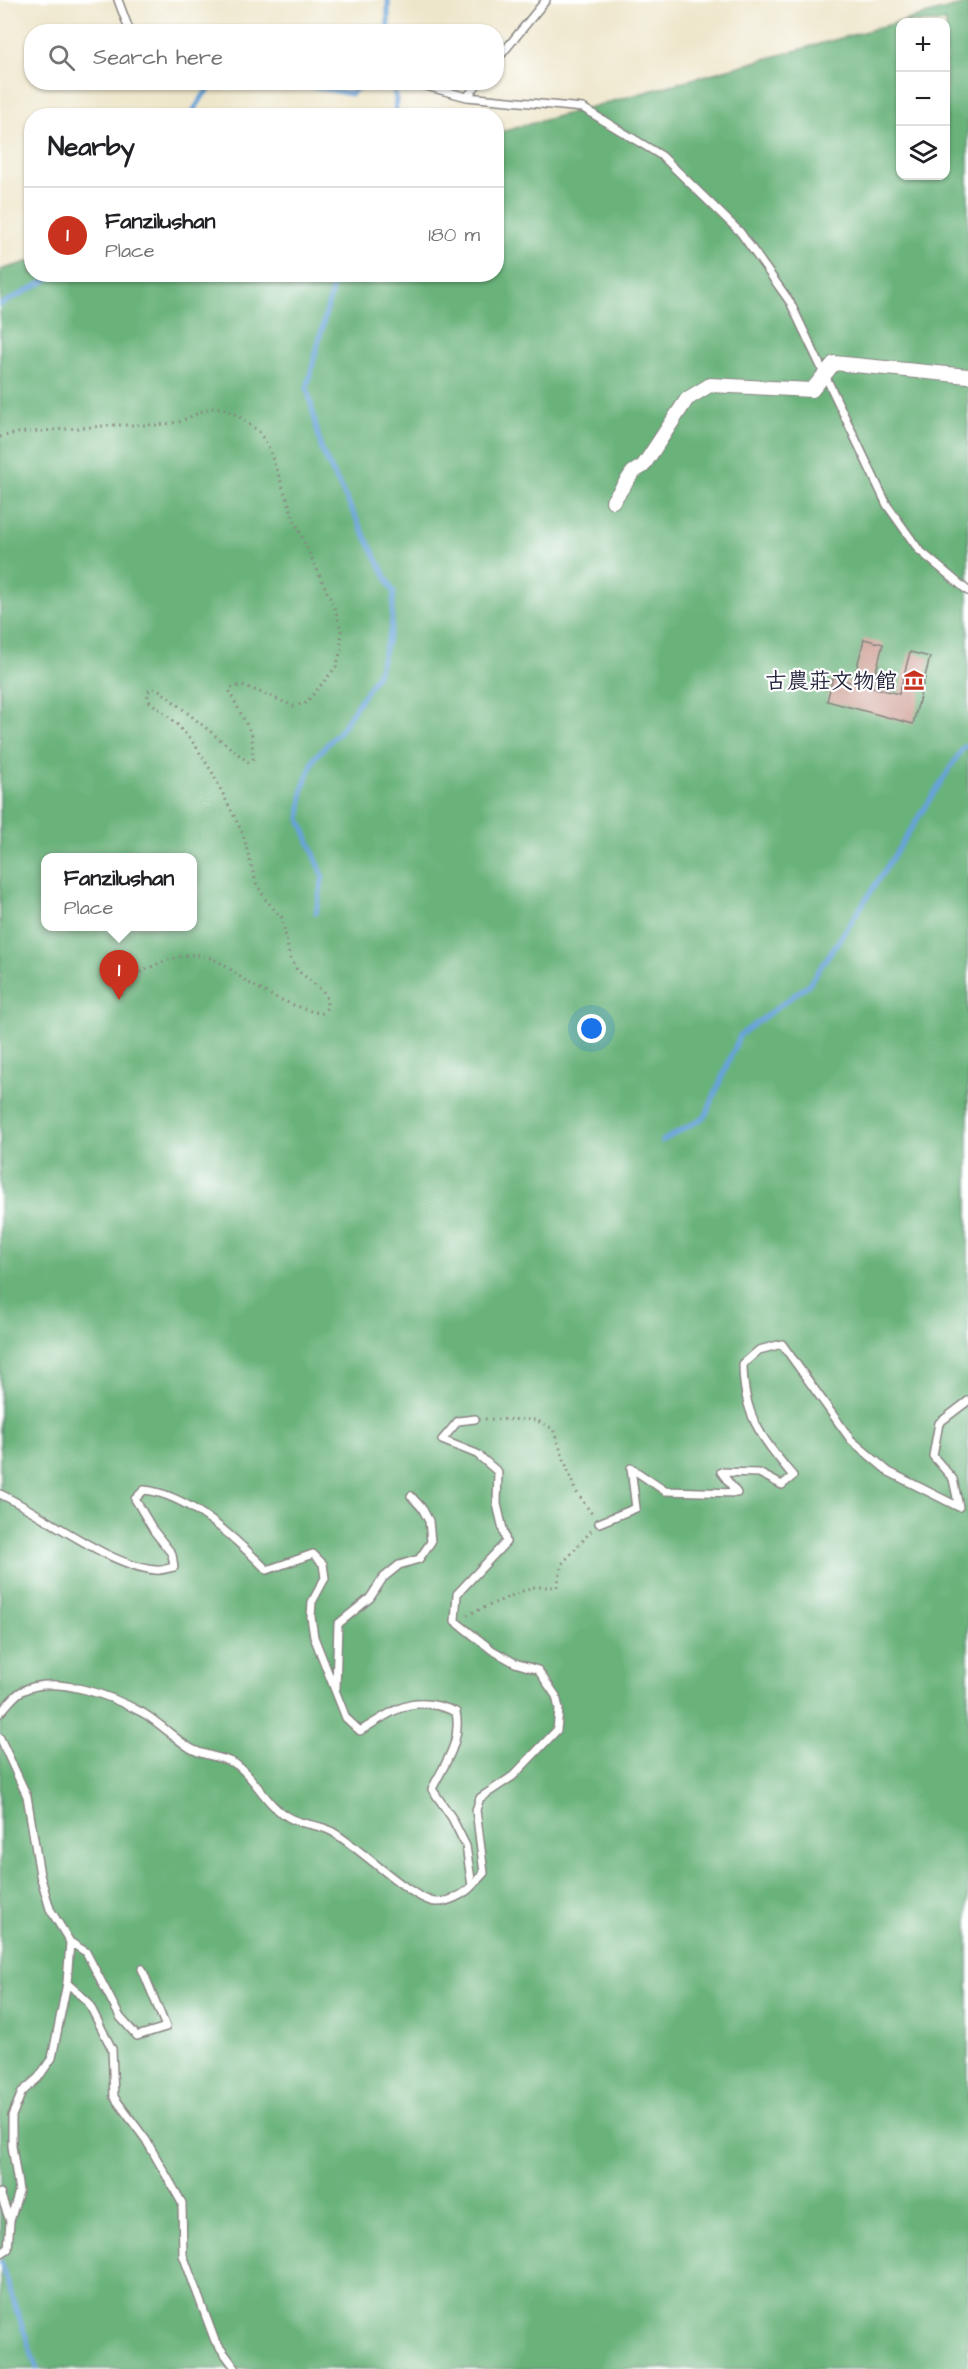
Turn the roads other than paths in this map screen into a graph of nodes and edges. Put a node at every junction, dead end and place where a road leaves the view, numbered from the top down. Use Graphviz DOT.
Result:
graph roads {
  1 [pos="118,0"];
  2 [pos="546,0"];
  3 [pos="127,24"];
  4 [pos="504,51"];
  5 [pos="441,90"];
  6 [pos="473,90"];
  7 [pos="467,97"];
  8 [pos="825,373"];
  9 [pos="968,376"];
  10 [pos="613,501"];
  11 [pos="968,591"];
  12 [pos="968,1401"];
  13 [pos="475,1419"];
  14 [pos="0,1494"];
  15 [pos="411,1496"];
  16 [pos="599,1523"];
  17 [pos="336,1690"];
  18 [pos="0,1713"];
  19 [pos="0,1738"];
  20 [pos="472,1886"];
  21 [pos="70,1942"];
  22 [pos="142,1969"];
  23 [pos="68,1983"];
  24 [pos="0,2193"];
  25 [pos="10,2221"];
  26 [pos="0,2254"];
  27 [pos="236,2369"];
  1 -- 3 [label="lane"];
  2 -- 4 [label="lane"];
  5 -- 7 [label="lane"];
  6 -- 7 [label="lane"];
  7 -- 8 [label="lane"];
  8 -- 9 [label="street"];
  8 -- 10 [label="street"];
  8 -- 11 [label="lane"];
  12 -- 16 [label="lane"];
  13 -- 20 [label="lane"];
  14 -- 17 [label="lane"];
  15 -- 17 [label="lane"];
  17 -- 20 [label="lane"];
  18 -- 20 [label="lane"];
  19 -- 21 [label="lane"];
  21 -- 22 [label="lane"];
  21 -- 23 [label="lane"];
  23 -- 25 [label="lane"];
  23 -- 27 [label="lane"];
  24 -- 25 [label="lane"];
  25 -- 26 [label="lane"];
}
